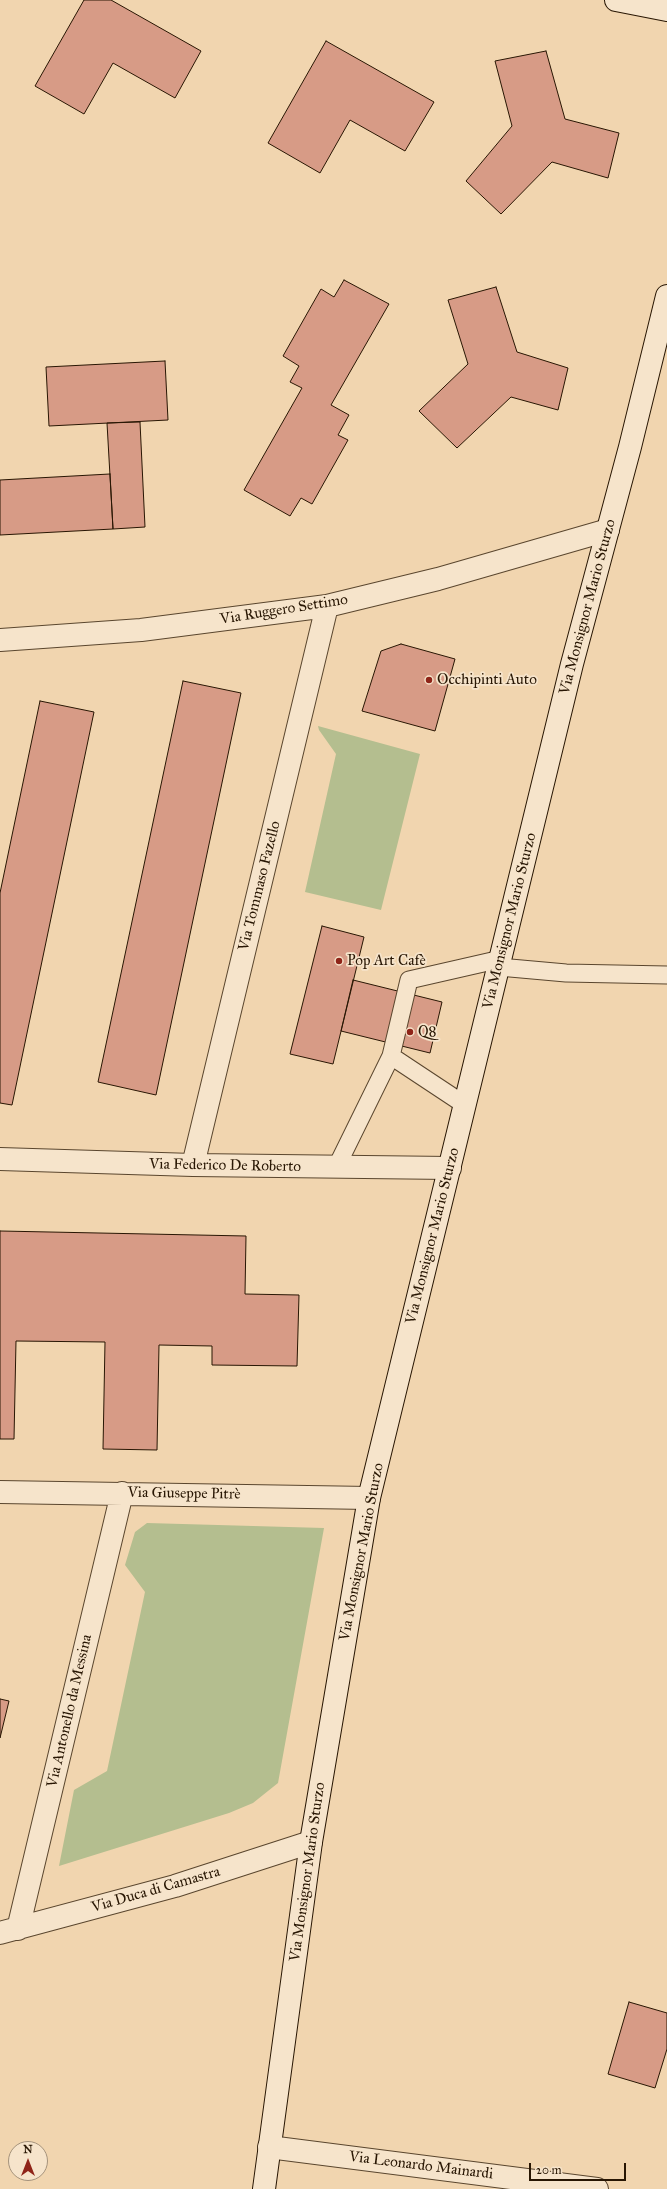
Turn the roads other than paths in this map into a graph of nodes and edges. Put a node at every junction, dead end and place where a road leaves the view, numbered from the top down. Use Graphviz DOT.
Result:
graph roads {
  1 [pos="625,2"];
  2 [pos="667,10"];
  3 [pos="667,25"];
  4 [pos="667,296"];
  5 [pos="608,530"];
  6 [pos="327,606"];
  7 [pos="0,640"];
  8 [pos="500,963"];
  9 [pos="667,975"];
  10 [pos="391,1056"];
  11 [pos="465,1105"];
  12 [pos="0,1159"];
  13 [pos="193,1165"];
  14 [pos="336,1168"];
  15 [pos="450,1168"];
  16 [pos="0,1492"];
  17 [pos="122,1493"];
  18 [pos="369,1498"];
  19 [pos="311,1842"];
  20 [pos="9,1931"];
  21 [pos="269,2147"];
  22 [pos="264,2189"];
  23 [pos="597,2189"];
  1 -- 2 [label="street"];
  1 -- 3 [label="street"];
  4 -- 5 [label="street, Via Monsignor Mario Sturzo"];
  5 -- 6 [label="street, Via Ruggero Settimo"];
  5 -- 8 [label="street, Via Monsignor Mario Sturzo"];
  6 -- 7 [label="street, Via Ruggero Settimo"];
  6 -- 13 [label="street, Via Tommaso Fazello"];
  8 -- 9 [label="lane"];
  8 -- 10 [label="lane"];
  8 -- 11 [label="street, Via Monsignor Mario Sturzo"];
  10 -- 11 [label="lane"];
  10 -- 14 [label="lane"];
  11 -- 15 [label="street, Via Monsignor Mario Sturzo"];
  12 -- 13 [label="street, Via Federico De Roberto"];
  13 -- 14 [label="street, Via Federico De Roberto"];
  14 -- 15 [label="street, Via Federico De Roberto"];
  15 -- 18 [label="street, Via Monsignor Mario Sturzo"];
  16 -- 17 [label="street, Via Giuseppe Pitrè"];
  17 -- 18 [label="street, Via Giuseppe Pitrè"];
  17 -- 20 [label="street, Via Antonello da Messina"];
  18 -- 19 [label="street, Via Monsignor Mario Sturzo"];
  19 -- 20 [label="street, Via Duca di Camastra"];
  19 -- 21 [label="street, Via Monsignor Mario Sturzo"];
  21 -- 22 [label="street, Via Monsignor Mario Sturzo"];
  21 -- 23 [label="street, Via Leonardo Mainardi"];
}
